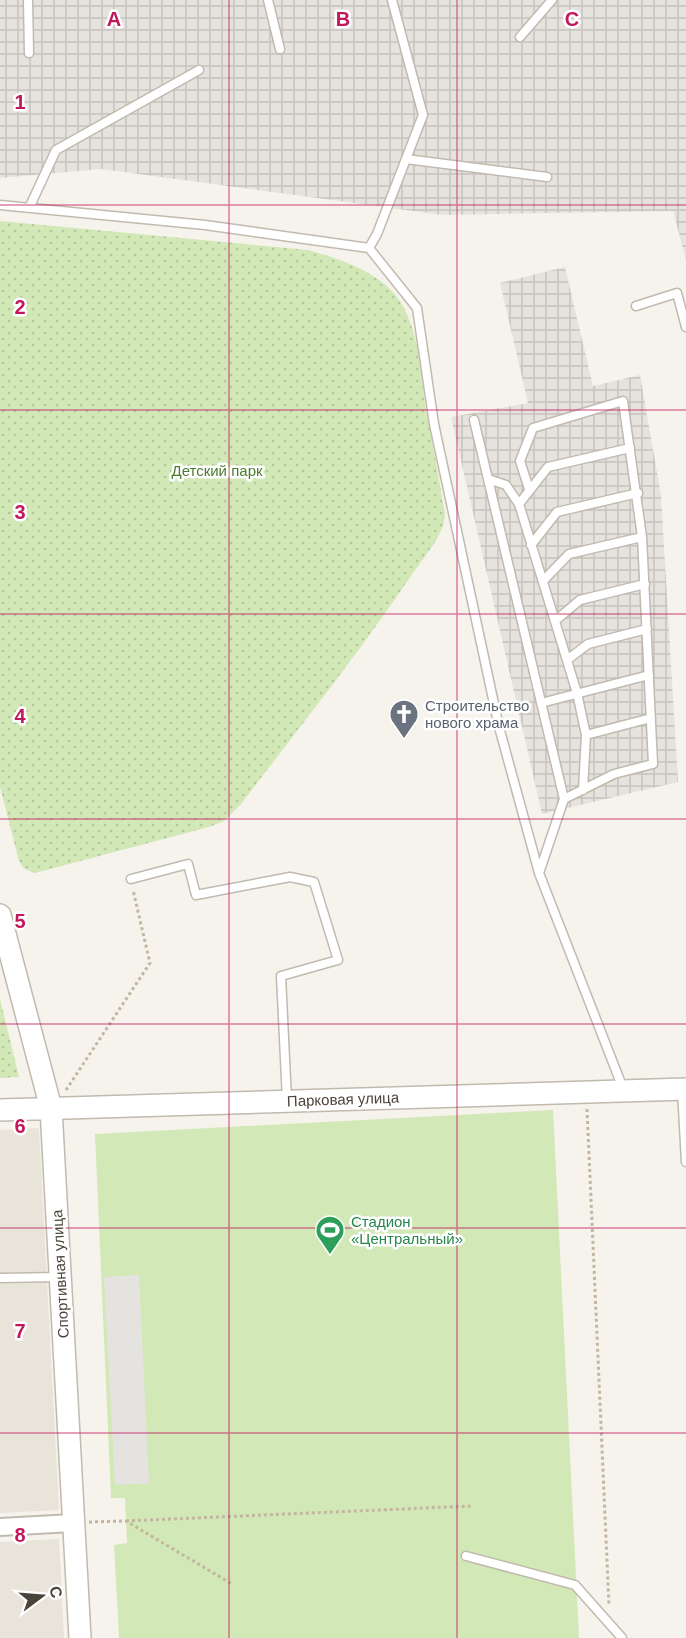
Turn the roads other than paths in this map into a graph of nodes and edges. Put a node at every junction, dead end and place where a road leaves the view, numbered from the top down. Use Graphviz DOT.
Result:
graph roads {
  1 [pos="28,0"];
  2 [pos="268,0"];
  3 [pos="392,0"];
  4 [pos="552,0"];
  5 [pos="520,37"];
  6 [pos="280,49"];
  7 [pos="29,53"];
  8 [pos="199,70"];
  9 [pos="406,159"];
  10 [pos="547,177"];
  11 [pos="0,205"];
  12 [pos="30,206"];
  13 [pos="369,248"];
  14 [pos="636,306"];
  15 [pos="686,327"];
  16 [pos="474,420"];
  17 [pos="630,448"];
  18 [pos="488,479"];
  19 [pos="529,489"];
  20 [pos="638,493"];
  21 [pos="519,504"];
  22 [pos="642,537"];
  23 [pos="531,545"];
  24 [pos="543,581"];
  25 [pos="645,584"];
  26 [pos="555,621"];
  27 [pos="646,629"];
  28 [pos="567,660"];
  29 [pos="649,675"];
  30 [pos="577,693"];
  31 [pos="541,703"];
  32 [pos="651,718"];
  33 [pos="586,735"];
  34 [pos="583,790"];
  35 [pos="564,799"];
  36 [pos="539,873"];
  37 [pos="131,879"];
  38 [pos="0,915"];
  39 [pos="684,1089"];
  40 [pos="624,1091"];
  41 [pos="287,1101"];
  42 [pos="51,1108"];
  43 [pos="0,1110"];
  44 [pos="686,1162"];
  45 [pos="60,1276"];
  46 [pos="0,1278"];
  47 [pos="73,1522"];
  48 [pos="0,1527"];
  49 [pos="466,1556"];
  50 [pos="80,1638"];
  51 [pos="622,1638"];
  1 -- 7 [label="lane"];
  2 -- 6 [label="lane"];
  3 -- 9 [label="lane"];
  4 -- 5 [label="lane"];
  8 -- 12 [label="lane"];
  9 -- 10 [label="lane"];
  9 -- 13 [label="lane"];
  11 -- 12 [label="lane"];
  12 -- 13 [label="lane"];
  13 -- 36 [label="lane"];
  14 -- 15 [label="lane"];
  16 -- 18 [label="lane"];
  17 -- 19 [label="lane"];
  17 -- 19 [label="lane"];
  17 -- 20 [label="lane"];
  18 -- 21 [label="lane"];
  18 -- 31 [label="lane"];
  19 -- 21 [label="lane"];
  20 -- 22 [label="lane"];
  20 -- 23 [label="lane"];
  21 -- 23 [label="lane"];
  22 -- 24 [label="lane"];
  22 -- 25 [label="lane"];
  23 -- 24 [label="lane"];
  24 -- 26 [label="lane"];
  25 -- 26 [label="lane"];
  25 -- 27 [label="lane"];
  26 -- 28 [label="lane"];
  27 -- 28 [label="lane"];
  27 -- 29 [label="lane"];
  28 -- 30 [label="lane"];
  29 -- 30 [label="lane"];
  29 -- 32 [label="lane"];
  30 -- 31 [label="lane"];
  30 -- 33 [label="lane"];
  31 -- 35 [label="lane"];
  32 -- 33 [label="lane"];
  32 -- 34 [label="lane"];
  33 -- 34 [label="lane"];
  34 -- 35 [label="lane"];
  35 -- 36 [label="lane"];
  36 -- 40 [label="lane"];
  37 -- 41 [label="lane"];
  38 -- 42 [label="street, Спортивная улица"];
  39 -- 40 [label="street, Парковая улица"];
  39 -- 44 [label="lane"];
  40 -- 41 [label="street, Парковая улица"];
  41 -- 42 [label="street, Парковая улица"];
  42 -- 43 [label="street, Парковая улица"];
  42 -- 45 [label="street, Спортивная улица"];
  45 -- 46 [label="lane"];
  45 -- 47 [label="street, Спортивная улица"];
  47 -- 48 [label="street"];
  47 -- 50 [label="street, Спортивная улица"];
  49 -- 51 [label="lane"];
}
